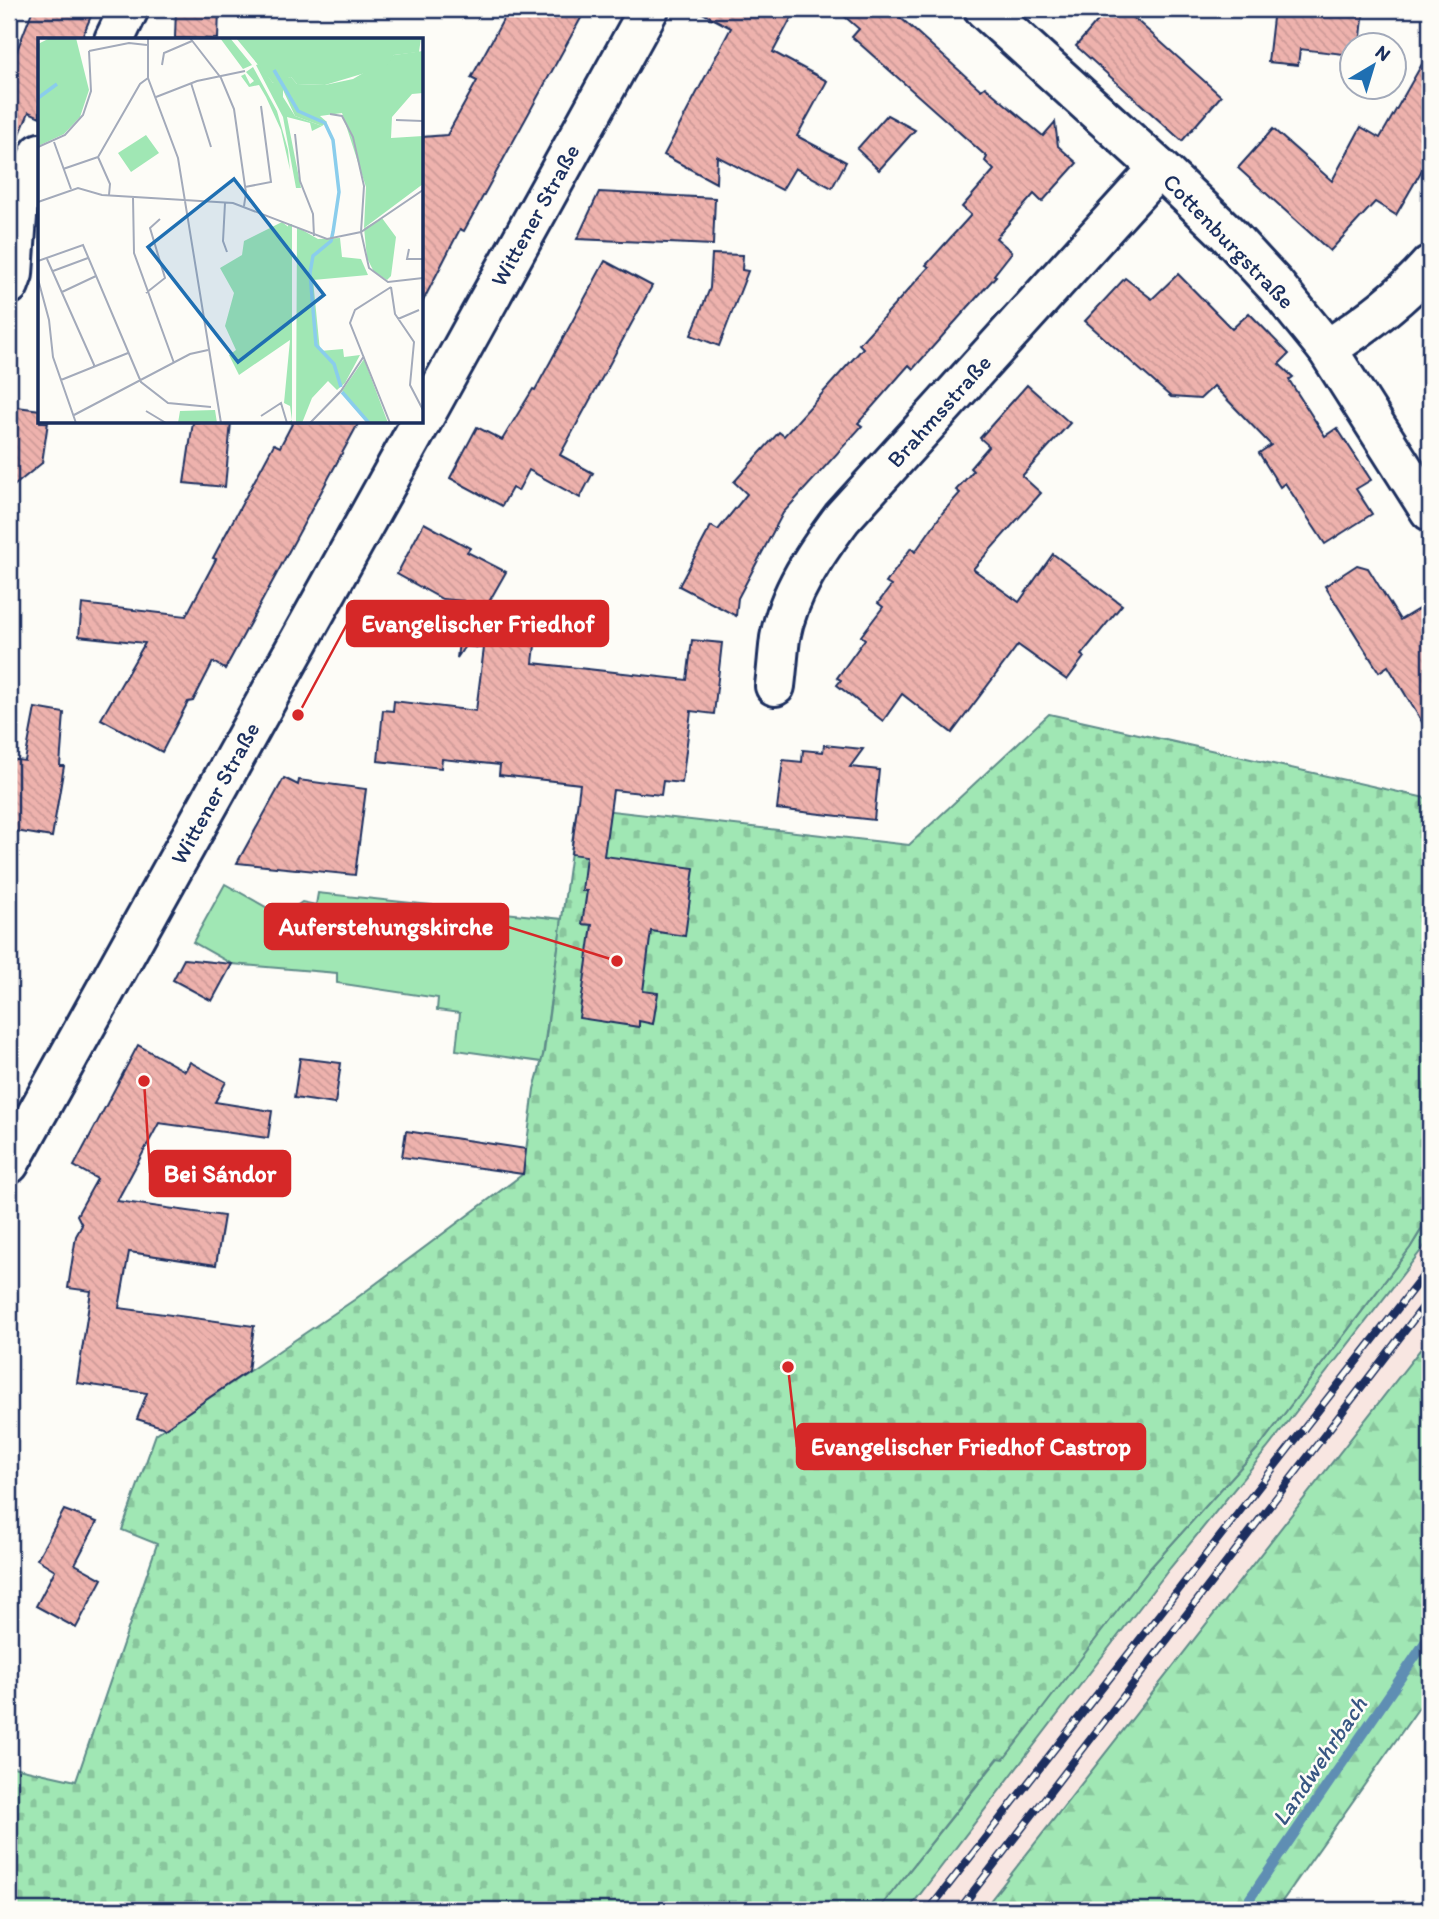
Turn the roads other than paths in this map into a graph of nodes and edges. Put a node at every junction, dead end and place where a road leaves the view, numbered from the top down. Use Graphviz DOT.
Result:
graph roads {
  1 [pos="129,9"];
  2 [pos="649,9"];
  3 [pos="984,9"];
  4 [pos="115,38"];
  5 [pos="38,157"];
  6 [pos="1159,168"];
  7 [pos="1430,265"];
  8 [pos="9,285"];
  9 [pos="1327,349"];
  10 [pos="424,417"];
  11 [pos="420,424"];
  12 [pos="1430,510"];
  13 [pos="775,686"];
  14 [pos="9,1164"];
  1 -- 4 [label="street"];
  2 -- 10 [label="street, Wittener Straße"];
  3 -- 6 [label="street, Cottenburgstraße"];
  5 -- 8 [label="street"];
  6 -- 9 [label="street, Cottenburgstraße"];
  6 -- 13 [label="street, Brahmsstraße"];
  7 -- 9 [label="street"];
  9 -- 12 [label="street, Cottenburgstraße"];
  11 -- 14 [label="street, Wittener Straße"];
}
